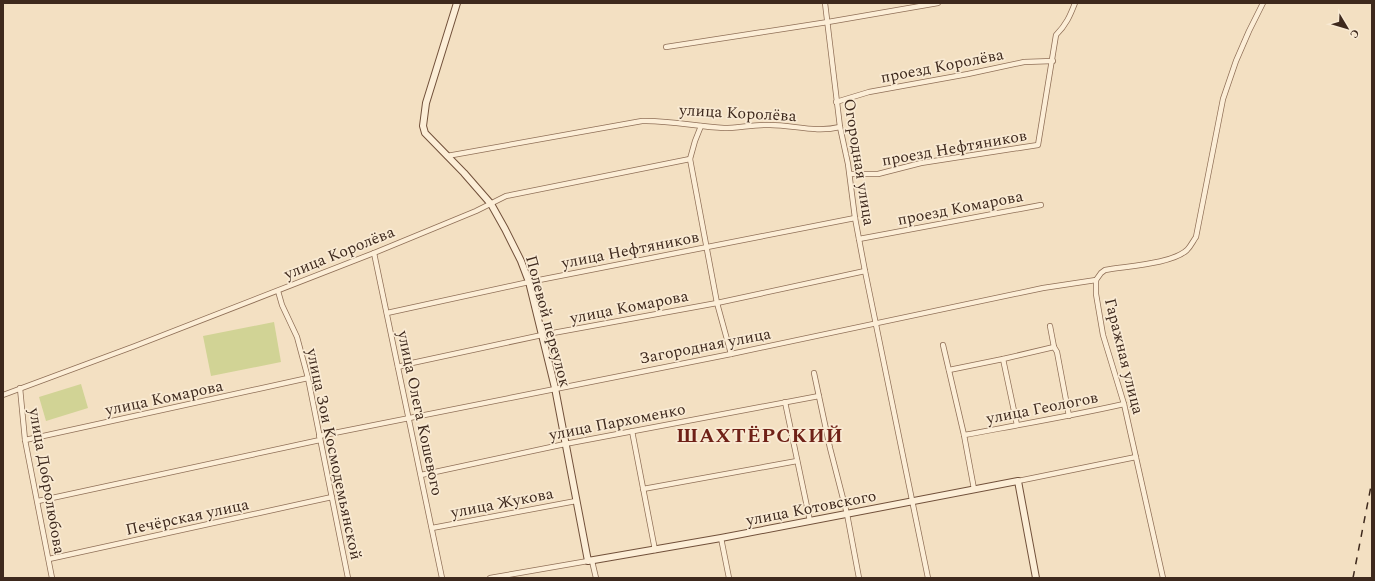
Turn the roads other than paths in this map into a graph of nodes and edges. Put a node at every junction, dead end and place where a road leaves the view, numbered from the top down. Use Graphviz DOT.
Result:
graph roads {
  1 [pos="457,3"];
  2 [pos="825,3"];
  3 [pos="938,3"];
  4 [pos="1074,3"];
  5 [pos="1263,3"];
  6 [pos="828,22"];
  7 [pos="666,47"];
  8 [pos="1053,61"];
  9 [pos="836,102"];
  10 [pos="701,126"];
  11 [pos="840,126"];
  12 [pos="447,156"];
  13 [pos="690,159"];
  14 [pos="850,174"];
  15 [pos="490,204"];
  16 [pos="1041,205"];
  17 [pos="855,218"];
  18 [pos="859,239"];
  19 [pos="707,248"];
  20 [pos="374,253"];
  21 [pos="865,271"];
  22 [pos="1096,280"];
  23 [pos="529,282"];
  24 [pos="278,291"];
  25 [pos="717,302"];
  26 [pos="387,313"];
  27 [pos="876,324"];
  28 [pos="1050,326"];
  29 [pos="542,335"];
  30 [pos="943,345"];
  31 [pos="1054,347"];
  32 [pos="731,354"];
  33 [pos="1003,359"];
  34 [pos="398,367"];
  35 [pos="949,370"];
  36 [pos="814,374"];
  37 [pos="308,378"];
  38 [pos="20,388"];
  39 [pos="555,388"];
  40 [pos="3,395"];
  41 [pos="819,396"];
  42 [pos="786,402"];
  43 [pos="1124,404"];
  44 [pos="1069,416"];
  45 [pos="410,418"];
  46 [pos="1017,425"];
  47 [pos="632,431"];
  48 [pos="964,435"];
  49 [pos="320,438"];
  50 [pos="25,440"];
  51 [pos="565,444"];
  52 [pos="1136,457"];
  53 [pos="798,461"];
  54 [pos="421,475"];
  55 [pos="1018,481"];
  56 [pos="643,489"];
  57 [pos="974,489"];
  58 [pos="332,497"];
  59 [pos="911,500"];
  60 [pos="38,501"];
  61 [pos="576,501"];
  62 [pos="847,514"];
  63 [pos="810,521"];
  64 [pos="432,528"];
  65 [pos="721,538"];
  66 [pos="655,550"];
  67 [pos="49,559"];
  68 [pos="590,561"];
  69 [pos="52,578"];
  70 [pos="348,578"];
  71 [pos="442,578"];
  72 [pos="490,578"];
  73 [pos="596,578"];
  74 [pos="729,578"];
  75 [pos="860,578"];
  76 [pos="928,578"];
  77 [pos="1036,578"];
  78 [pos="1163,578"];
  1 -- 12 [label="street, Полевой переулок"];
  2 -- 6 [label="street, Огородная улица"];
  3 -- 6 [label="street"];
  4 -- 8 [label="street"];
  5 -- 22 [label="street, Гаражная улица"];
  6 -- 7 [label="street"];
  6 -- 9 [label="street, Огородная улица"];
  8 -- 9 [label="street, проезд Королёва"];
  8 -- 14 [label="street, проезд Нефтяников"];
  9 -- 11 [label="street, Огородная улица"];
  10 -- 11 [label="street, улица Королёва"];
  10 -- 12 [label="street, улица Королёва"];
  10 -- 13 [label="street"];
  11 -- 14 [label="street, Огородная улица"];
  12 -- 15 [label="street, Полевой переулок"];
  13 -- 15 [label="street, улица Королёва"];
  13 -- 19 [label="street"];
  14 -- 17 [label="street, Огородная улица"];
  15 -- 20 [label="street, улица Королёва"];
  15 -- 23 [label="street, Полевой переулок"];
  16 -- 18 [label="street, проезд Комарова"];
  17 -- 18 [label="street, Огородная улица"];
  17 -- 19 [label="street, улица Нефтяников"];
  18 -- 21 [label="street, Огородная улица"];
  19 -- 23 [label="street, улица Нефтяников"];
  19 -- 25 [label="street"];
  20 -- 24 [label="street, улица Королёва"];
  20 -- 26 [label="street, улица Олега Кошевого"];
  21 -- 25 [label="street, улица Комарова"];
  21 -- 27 [label="street, Огородная улица"];
  22 -- 27 [label="street, Загородная улица"];
  22 -- 43 [label="street, Гаражная улица"];
  23 -- 26 [label="street, улица Нефтяников"];
  23 -- 29 [label="street, Полевой переулок"];
  24 -- 37 [label="street, улица Зои Космодемьянской"];
  24 -- 38 [label="street, улица Королёва"];
  25 -- 29 [label="street, улица Комарова"];
  25 -- 32 [label="street"];
  26 -- 34 [label="street, улица Олега Кошевого"];
  27 -- 32 [label="street, Загородная улица"];
  27 -- 59 [label="street, Огородная улица"];
  28 -- 31 [label="street"];
  29 -- 34 [label="street, улица Комарова"];
  29 -- 39 [label="street, Полевой переулок"];
  30 -- 35 [label="street"];
  31 -- 33 [label="street"];
  31 -- 44 [label="street"];
  32 -- 39 [label="street, Загородная улица"];
  33 -- 35 [label="street"];
  33 -- 46 [label="street"];
  34 -- 45 [label="street, улица Олега Кошевого"];
  35 -- 48 [label="street"];
  36 -- 41 [label="street"];
  37 -- 49 [label="street, улица Зои Космодемьянской"];
  37 -- 50 [label="street, улица Комарова"];
  38 -- 40 [label="street, улица Королёва"];
  38 -- 50 [label="street, улица Добролюбова"];
  39 -- 45 [label="street, Загородная улица"];
  39 -- 51 [label="street, Полевой переулок"];
  41 -- 42 [label="street, улица Пархоменко"];
  41 -- 62 [label="street"];
  42 -- 47 [label="street, улица Пархоменко"];
  42 -- 53 [label="street"];
  43 -- 44 [label="street, улица Геологов"];
  43 -- 52 [label="street, Гаражная улица"];
  44 -- 46 [label="street, улица Геологов"];
  45 -- 49 [label="street, Загородная улица"];
  45 -- 54 [label="street, улица Олега Кошевого"];
  46 -- 48 [label="street, улица Геологов"];
  47 -- 51 [label="street, улица Пархоменко"];
  47 -- 56 [label="street"];
  48 -- 57 [label="street"];
  49 -- 58 [label="street, улица Зои Космодемьянской"];
  49 -- 60 [label="street"];
  50 -- 60 [label="street, улица Добролюбова"];
  51 -- 54 [label="street, улица Пархоменко"];
  51 -- 61 [label="street, Полевой переулок"];
  52 -- 55 [label="street, улица Котовского"];
  52 -- 78 [label="street, Гаражная улица"];
  53 -- 56 [label="street"];
  53 -- 63 [label="street"];
  54 -- 64 [label="street, улица Олега Кошевого"];
  55 -- 57 [label="street, улица Котовского"];
  55 -- 77 [label="street"];
  56 -- 66 [label="street"];
  57 -- 59 [label="street, улица Котовского"];
  58 -- 67 [label="street, Печёрская улица"];
  58 -- 70 [label="street, улица Зои Космодемьянской"];
  59 -- 62 [label="street, улица Котовского"];
  59 -- 76 [label="street"];
  60 -- 67 [label="street, улица Добролюбова"];
  61 -- 64 [label="street, улица Жукова"];
  61 -- 68 [label="street, Полевой переулок"];
  62 -- 63 [label="street, улица Котовского"];
  62 -- 75 [label="street"];
  63 -- 65 [label="street, улица Котовского"];
  64 -- 71 [label="street, улица Олега Кошевого"];
  65 -- 66 [label="street, улица Котовского"];
  65 -- 74 [label="street"];
  66 -- 68 [label="street, улица Котовского"];
  67 -- 69 [label="street, улица Добролюбова"];
  68 -- 72 [label="street, улица Котовского"];
  68 -- 73 [label="street, Полевой переулок"];
}
